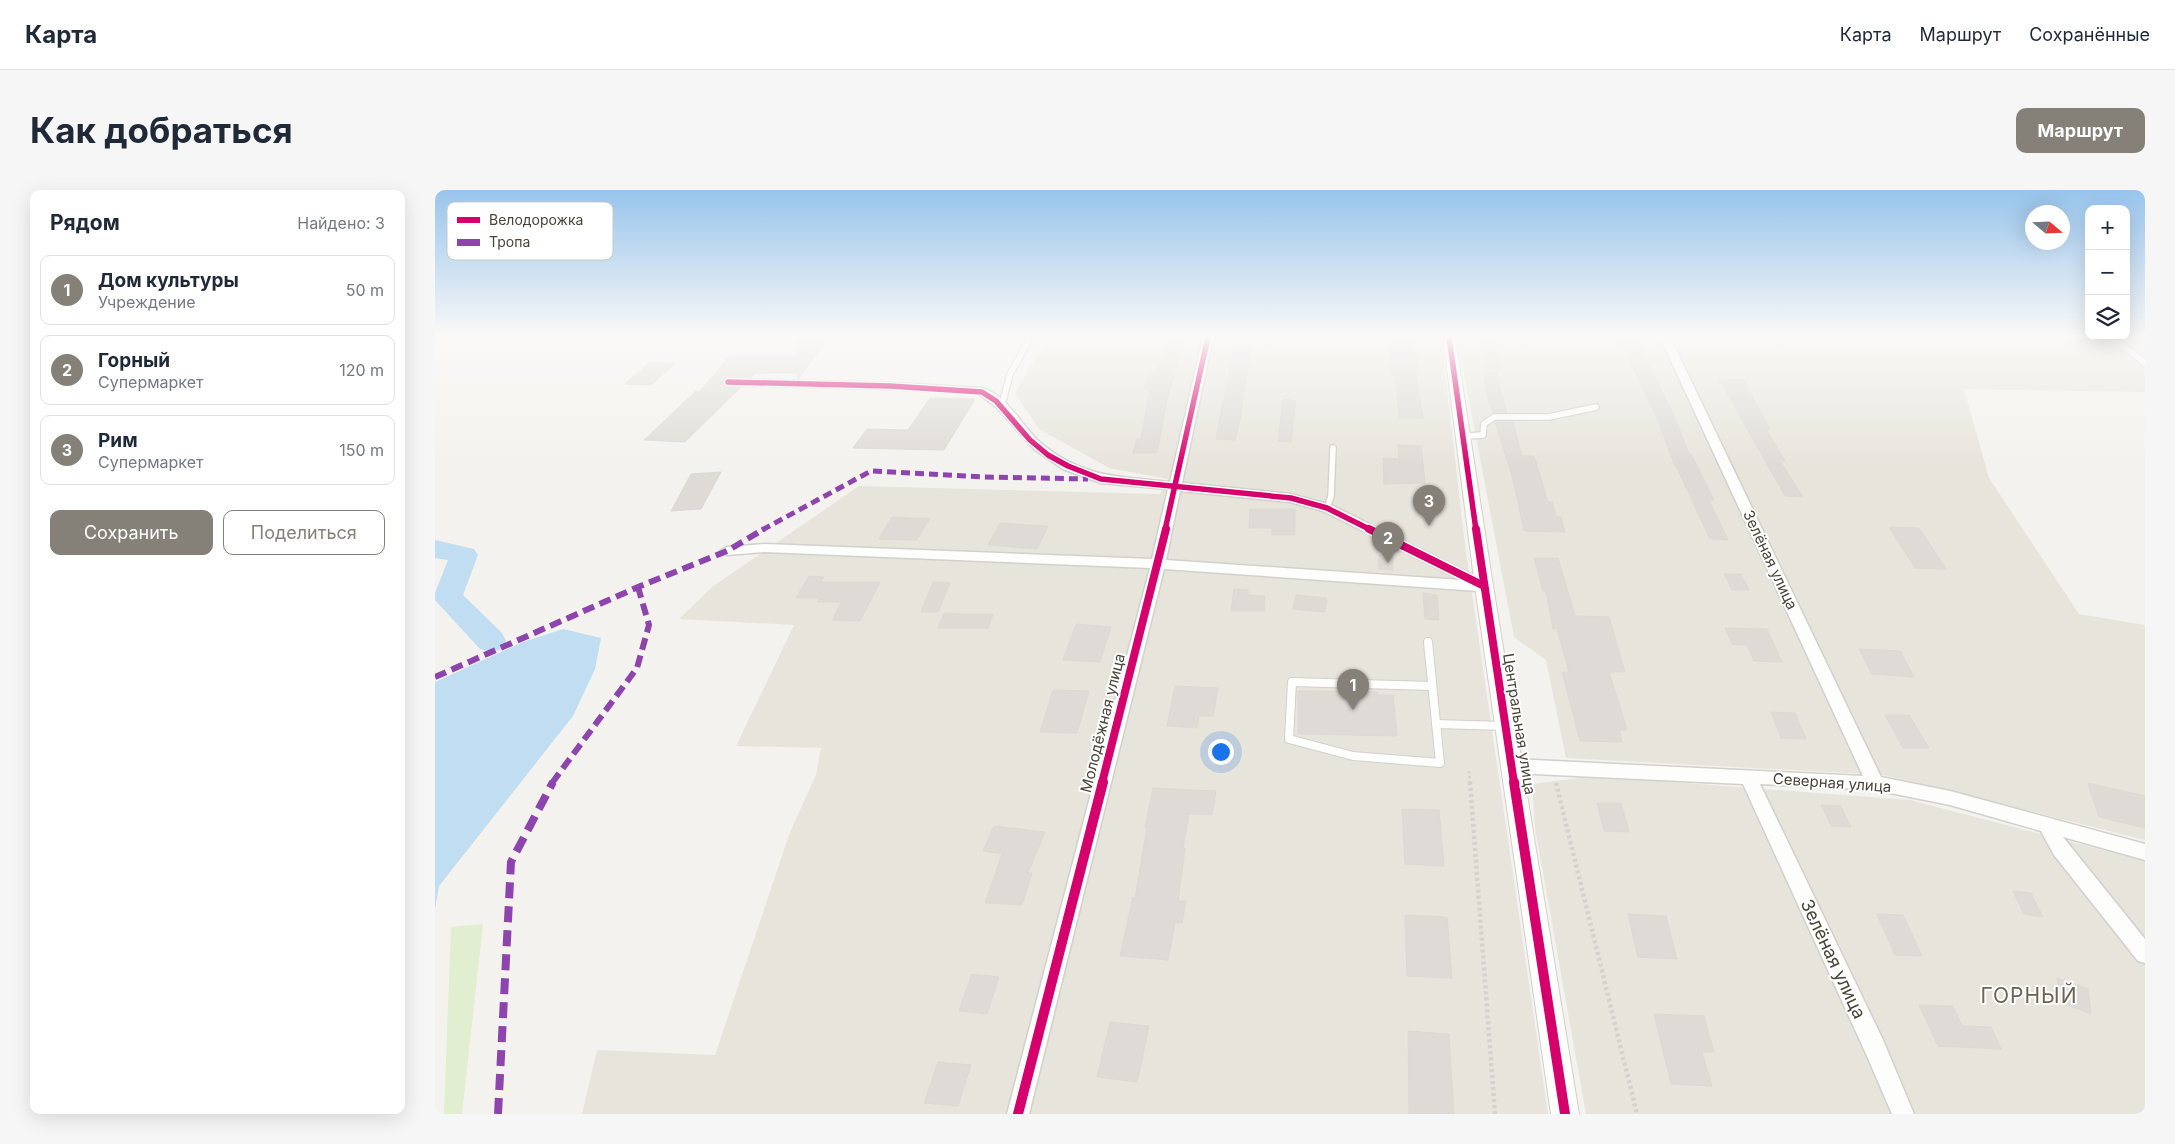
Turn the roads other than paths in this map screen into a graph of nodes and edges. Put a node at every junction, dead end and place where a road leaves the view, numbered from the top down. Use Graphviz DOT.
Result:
graph roads {
  1 [pos="1008,380"];
  2 [pos="1198,380"];
  3 [pos="1455,380"];
  4 [pos="1685,380"];
  5 [pos="728,382"];
  6 [pos="1002,406"];
  7 [pos="1596,407"];
  8 [pos="1467,436"];
  9 [pos="1333,448"];
  10 [pos="1174,488"];
  11 [pos="1327,508"];
  12 [pos="727,551"];
  13 [pos="1158,564"];
  14 [pos="1484,586"];
  15 [pos="1428,642"];
  16 [pos="1432,686"];
  17 [pos="1436,724"];
  18 [pos="1506,726"];
  19 [pos="1512,766"];
  20 [pos="1748,777"];
  21 [pos="1875,783"];
  22 [pos="2048,826"];
  23 [pos="2145,852"];
  24 [pos="2145,954"];
  25 [pos="1018,1114"];
  26 [pos="1565,1114"];
  27 [pos="1903,1114"];
  1 -- 6 [label="lane"];
  2 -- 10 [label="street, Молодёжная улица"];
  3 -- 14 [label="street, Центральная улица"];
  4 -- 21 [label="street, Зелёная улица"];
  5 -- 6 [label="street"];
  6 -- 10 [label="street"];
  7 -- 8 [label="lane"];
  9 -- 11 [label="lane"];
  10 -- 11 [label="street"];
  10 -- 13 [label="street, Молодёжная улица"];
  11 -- 14 [label="street"];
  12 -- 13 [label="street"];
  13 -- 14 [label="street"];
  13 -- 25 [label="street, Молодёжная улица"];
  14 -- 18 [label="street, Центральная улица"];
  15 -- 16 [label="lane"];
  16 -- 17 [label="lane"];
  16 -- 17 [label="lane"];
  17 -- 18 [label="lane"];
  18 -- 19 [label="street, Центральная улица"];
  19 -- 20 [label="street, Северная улица"];
  19 -- 26 [label="street, Центральная улица"];
  20 -- 21 [label="street, Северная улица"];
  20 -- 27 [label="street, Зелёная улица"];
  21 -- 22 [label="street, Северная улица"];
  22 -- 23 [label="street, Северная улица"];
  22 -- 24 [label="street"];
}
